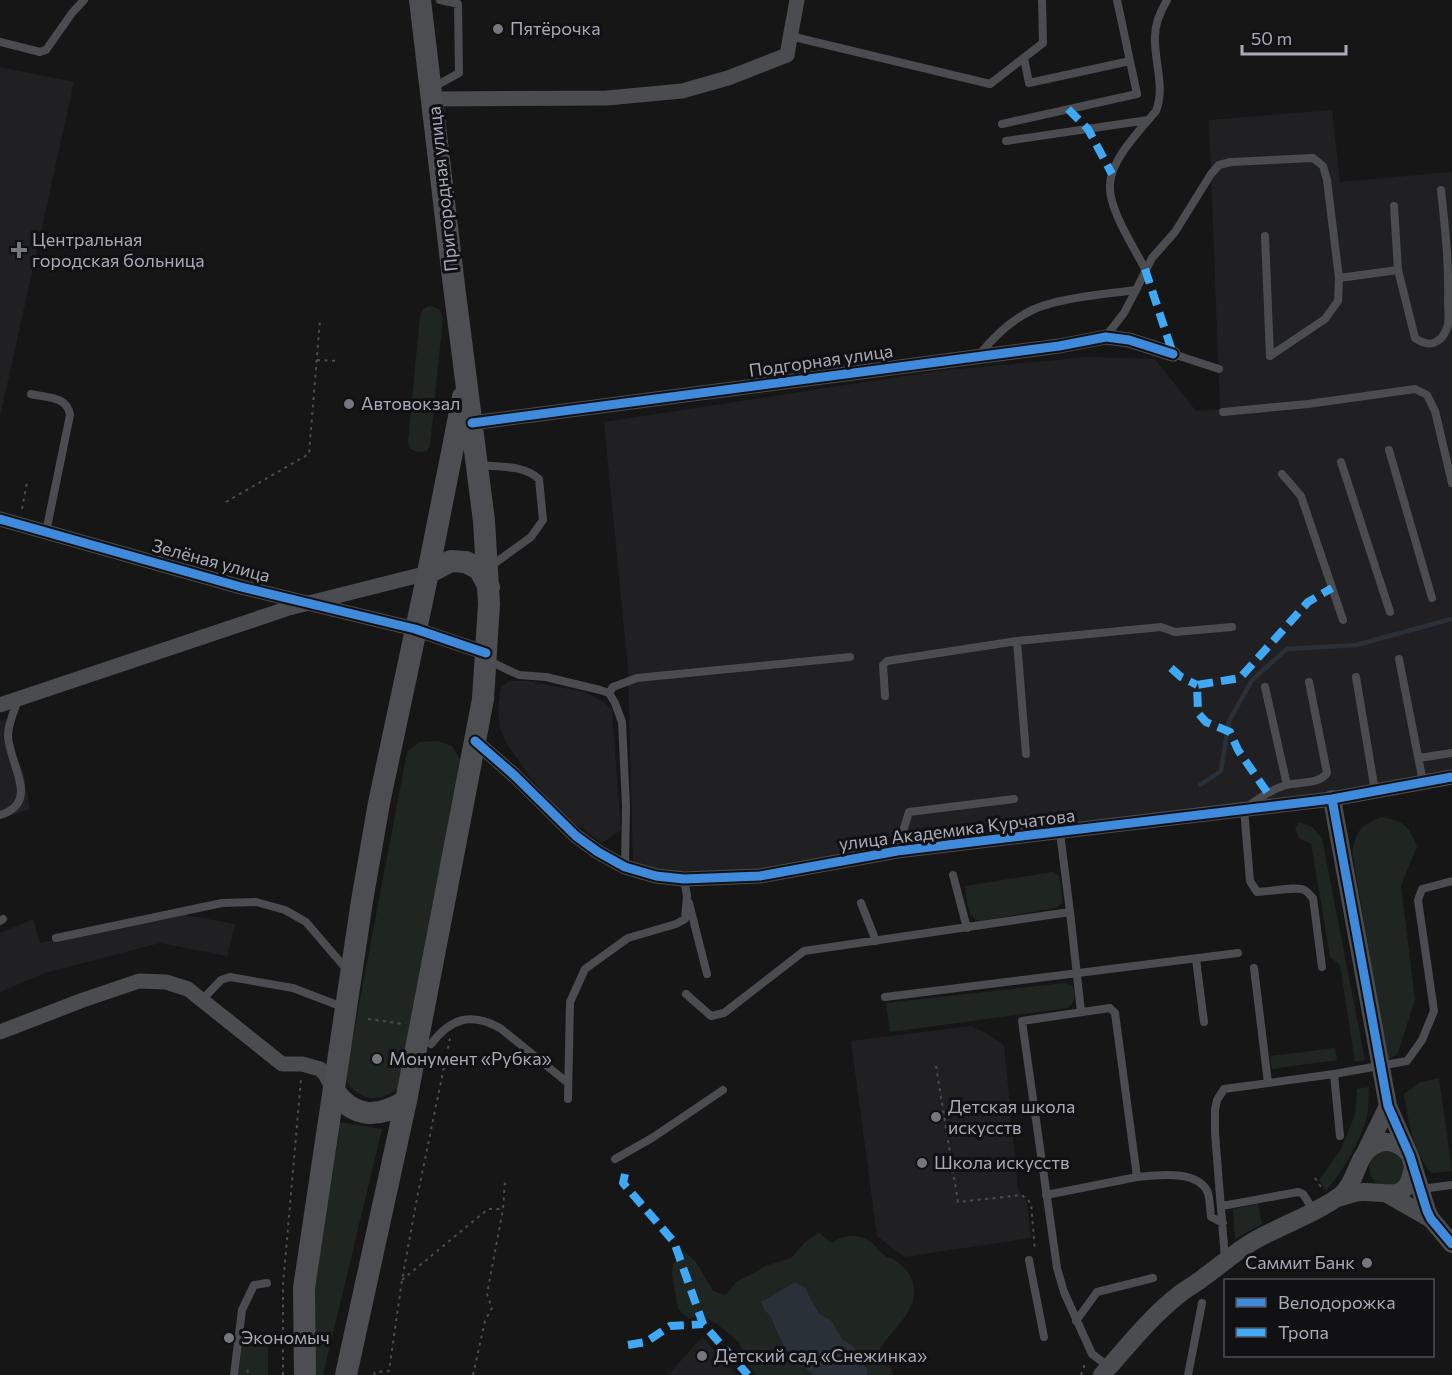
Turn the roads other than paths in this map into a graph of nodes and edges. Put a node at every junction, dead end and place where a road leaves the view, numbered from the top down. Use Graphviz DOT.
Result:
graph roads {
  1 [pos="84,0"];
  2 [pos="420,0"];
  3 [pos="440,0"];
  4 [pos="797,0"];
  5 [pos="1042,0"];
  6 [pos="1117,0"];
  7 [pos="1167,0"];
  8 [pos="790,36"];
  9 [pos="0,42"];
  10 [pos="1024,58"];
  11 [pos="1130,61"];
  12 [pos="432,94"];
  13 [pos="1148,120"];
  14 [pos="1002,124"];
  15 [pos="1006,141"];
  16 [pos="1442,189"];
  17 [pos="1394,206"];
  18 [pos="1265,236"];
  19 [pos="1145,269"];
  20 [pos="1398,270"];
  21 [pos="1339,278"];
  22 [pos="1136,290"];
  23 [pos="1106,337"];
  24 [pos="1173,354"];
  25 [pos="978,356"];
  26 [pos="1219,369"];
  27 [pos="466,378"];
  28 [pos="31,394"];
  29 [pos="1223,412"];
  30 [pos="472,423"];
  31 [pos="1389,450"];
  32 [pos="1341,462"];
  33 [pos="478,465"];
  34 [pos="1282,474"];
  35 [pos="1452,483"];
  36 [pos="0,519"];
  37 [pos="46,532"];
  38 [pos="429,573"];
  39 [pos="488,578"];
  40 [pos="1432,598"];
  41 [pos="307,603"];
  42 [pos="1390,612"];
  43 [pos="1343,620"];
  44 [pos="1232,627"];
  45 [pos="415,629"];
  46 [pos="1017,641"];
  47 [pos="485,656"];
  48 [pos="850,657"];
  49 [pos="1399,659"];
  50 [pos="1356,677"];
  51 [pos="1309,682"];
  52 [pos="1265,687"];
  53 [pos="609,693"];
  54 [pos="885,696"];
  55 [pos="18,698"];
  56 [pos="0,705"];
  57 [pos="475,741"];
  58 [pos="1452,753"];
  59 [pos="1026,754"];
  60 [pos="1419,759"];
  61 [pos="1452,777"];
  62 [pos="1423,782"];
  63 [pos="1287,785"];
  64 [pos="1375,790"];
  65 [pos="1332,799"];
  66 [pos="1014,800"];
  67 [pos="1244,809"];
  68 [pos="0,815"];
  69 [pos="1060,833"];
  70 [pos="897,851"];
  71 [pos="625,867"];
  72 [pos="953,875"];
  73 [pos="684,879"];
  74 [pos="1452,881"];
  75 [pos="687,896"];
  76 [pos="861,903"];
  77 [pos="1070,912"];
  78 [pos="967,928"];
  79 [pos="56,938"];
  80 [pos="876,941"];
  81 [pos="1238,953"];
  82 [pos="1196,959"];
  83 [pos="1322,967"];
  84 [pos="1254,968"];
  85 [pos="706,974"];
  86 [pos="1078,974"];
  87 [pos="351,975"];
  88 [pos="686,994"];
  89 [pos="885,997"];
  90 [pos="202,999"];
  91 [pos="346,1008"];
  92 [pos="1082,1012"];
  93 [pos="1204,1022"];
  94 [pos="0,1032"];
  95 [pos="431,1033"];
  96 [pos="1381,1066"];
  97 [pos="1334,1074"];
  98 [pos="568,1083"];
  99 [pos="1268,1083"];
  100 [pos="723,1090"];
  101 [pos="334,1091"];
  102 [pos="568,1099"];
  103 [pos="406,1101"];
  104 [pos="1388,1106"];
  105 [pos="1340,1136"];
  106 [pos="1364,1156"];
  107 [pos="615,1160"];
  108 [pos="1412,1160"];
  109 [pos="1137,1177"];
  110 [pos="1452,1185"];
  111 [pos="1420,1190"];
  112 [pos="1384,1194"];
  113 [pos="1046,1195"];
  114 [pos="1331,1201"];
  115 [pos="1222,1206"];
  116 [pos="1314,1210"];
  117 [pos="1431,1219"];
  118 [pos="1223,1223"];
  119 [pos="1452,1244"];
  120 [pos="1029,1260"];
  121 [pos="1225,1261"];
  122 [pos="1153,1278"];
  123 [pos="267,1283"];
  124 [pos="1202,1303"];
  125 [pos="1076,1322"];
  126 [pos="1044,1337"];
  127 [pos="1105,1371"];
  128 [pos="234,1375"];
  129 [pos="305,1375"];
  130 [pos="346,1375"];
  131 [pos="1188,1375"];
  1 -- 9 [label="lane"];
  2 -- 12 [label="main road, Пригородная улица"];
  3 -- 12 [label="lane"];
  4 -- 8 [label="street"];
  5 -- 10 [label="lane"];
  6 -- 11 [label="lane"];
  7 -- 13 [label="lane"];
  8 -- 10 [label="lane"];
  8 -- 12 [label="street"];
  10 -- 11 [label="lane"];
  11 -- 14 [label="lane"];
  12 -- 27 [label="main road, Пригородная улица"];
  13 -- 15 [label="lane"];
  13 -- 19 [label="lane"];
  16 -- 20 [label="lane"];
  17 -- 20 [label="lane"];
  18 -- 21 [label="lane"];
  19 -- 21 [label="lane"];
  19 -- 22 [label="lane"];
  20 -- 21 [label="lane"];
  22 -- 23 [label="lane"];
  22 -- 25 [label="lane"];
  23 -- 24 [label="street, Подгорная улица"];
  23 -- 25 [label="street, Подгорная улица"];
  24 -- 26 [label="lane"];
  25 -- 30 [label="street, Подгорная улица"];
  27 -- 30 [label="main road, Пригородная улица"];
  27 -- 38 [label="main road"];
  28 -- 37 [label="lane"];
  29 -- 35 [label="lane"];
  30 -- 33 [label="main road, Пригородная улица"];
  31 -- 40 [label="lane"];
  32 -- 42 [label="lane"];
  33 -- 39 [label="main road, Пригородная улица"];
  33 -- 39 [label="lane"];
  34 -- 43 [label="lane"];
  36 -- 37 [label="street, Зелёная улица"];
  37 -- 41 [label="street, Зелёная улица"];
  38 -- 39 [label="main road"];
  38 -- 41 [label="street"];
  38 -- 45 [label="main road"];
  39 -- 47 [label="main road, Пригородная улица"];
  41 -- 45 [label="street, Зелёная улица"];
  41 -- 55 [label="street"];
  44 -- 46 [label="lane"];
  45 -- 47 [label="street, Зелёная улица"];
  45 -- 87 [label="main road"];
  46 -- 54 [label="lane"];
  46 -- 59 [label="lane"];
  47 -- 53 [label="lane"];
  47 -- 57 [label="main road, Пригородная улица"];
  48 -- 53 [label="lane"];
  49 -- 60 [label="lane"];
  50 -- 64 [label="lane"];
  51 -- 63 [label="lane"];
  52 -- 63 [label="lane"];
  53 -- 71 [label="lane"];
  55 -- 56 [label="street"];
  55 -- 68 [label="lane"];
  57 -- 71 [label="street, улица Академика Курчатова"];
  57 -- 95 [label="main road, Пригородная улица"];
  58 -- 60 [label="lane"];
  60 -- 62 [label="lane"];
  61 -- 62 [label="street, улица Академика Курчатова"];
  62 -- 64 [label="street, улица Академика Курчатова"];
  63 -- 67 [label="lane"];
  64 -- 65 [label="street, улица Академика Курчатова"];
  65 -- 67 [label="street, улица Академика Курчатова"];
  65 -- 96 [label="street"];
  66 -- 70 [label="lane"];
  67 -- 69 [label="street, улица Академика Курчатова"];
  67 -- 83 [label="lane"];
  69 -- 70 [label="street, улица Академика Курчатова"];
  69 -- 77 [label="lane"];
  70 -- 73 [label="street, улица Академика Курчатова"];
  71 -- 73 [label="street, улица Академика Курчатова"];
  72 -- 78 [label="lane"];
  73 -- 75 [label="lane"];
  74 -- 96 [label="lane"];
  75 -- 85 [label="lane"];
  75 -- 98 [label="lane"];
  76 -- 80 [label="lane"];
  77 -- 78 [label="lane"];
  77 -- 86 [label="lane"];
  78 -- 80 [label="lane"];
  79 -- 87 [label="lane"];
  80 -- 88 [label="lane"];
  81 -- 82 [label="lane"];
  82 -- 86 [label="lane"];
  82 -- 93 [label="lane"];
  84 -- 99 [label="lane"];
  86 -- 89 [label="lane"];
  86 -- 92 [label="lane"];
  87 -- 91 [label="main road"];
  90 -- 91 [label="lane"];
  90 -- 94 [label="street"];
  90 -- 101 [label="street"];
  91 -- 101 [label="main road"];
  92 -- 109 [label="lane"];
  92 -- 113 [label="lane"];
  95 -- 98 [label="lane"];
  95 -- 103 [label="main road, Пригородная улица"];
  96 -- 97 [label="lane"];
  96 -- 104 [label="street"];
  97 -- 99 [label="lane"];
  97 -- 105 [label="lane"];
  98 -- 102 [label="lane"];
  99 -- 115 [label="lane"];
  100 -- 107 [label="lane"];
  101 -- 103 [label="main road"];
  101 -- 129 [label="main road"];
  103 -- 130 [label="main road, Пригородная улица"];
  104 -- 106 [label="street"];
  104 -- 108 [label="street"];
  106 -- 108 [label="street"];
  106 -- 112 [label="street"];
  106 -- 114 [label="street"];
  108 -- 111 [label="street"];
  108 -- 112 [label="street"];
  109 -- 113 [label="lane"];
  109 -- 118 [label="lane"];
  110 -- 111 [label="lane"];
  111 -- 117 [label="street"];
  112 -- 114 [label="street"];
  112 -- 117 [label="street"];
  113 -- 125 [label="lane"];
  114 -- 116 [label="street"];
  115 -- 116 [label="lane"];
  115 -- 118 [label="lane"];
  116 -- 121 [label="street"];
  117 -- 119 [label="street"];
  118 -- 121 [label="lane"];
  120 -- 126 [label="lane"];
  121 -- 127 [label="street"];
  122 -- 125 [label="lane"];
  123 -- 128 [label="lane"];
  124 -- 131 [label="lane"];
  125 -- 127 [label="lane"];
}
